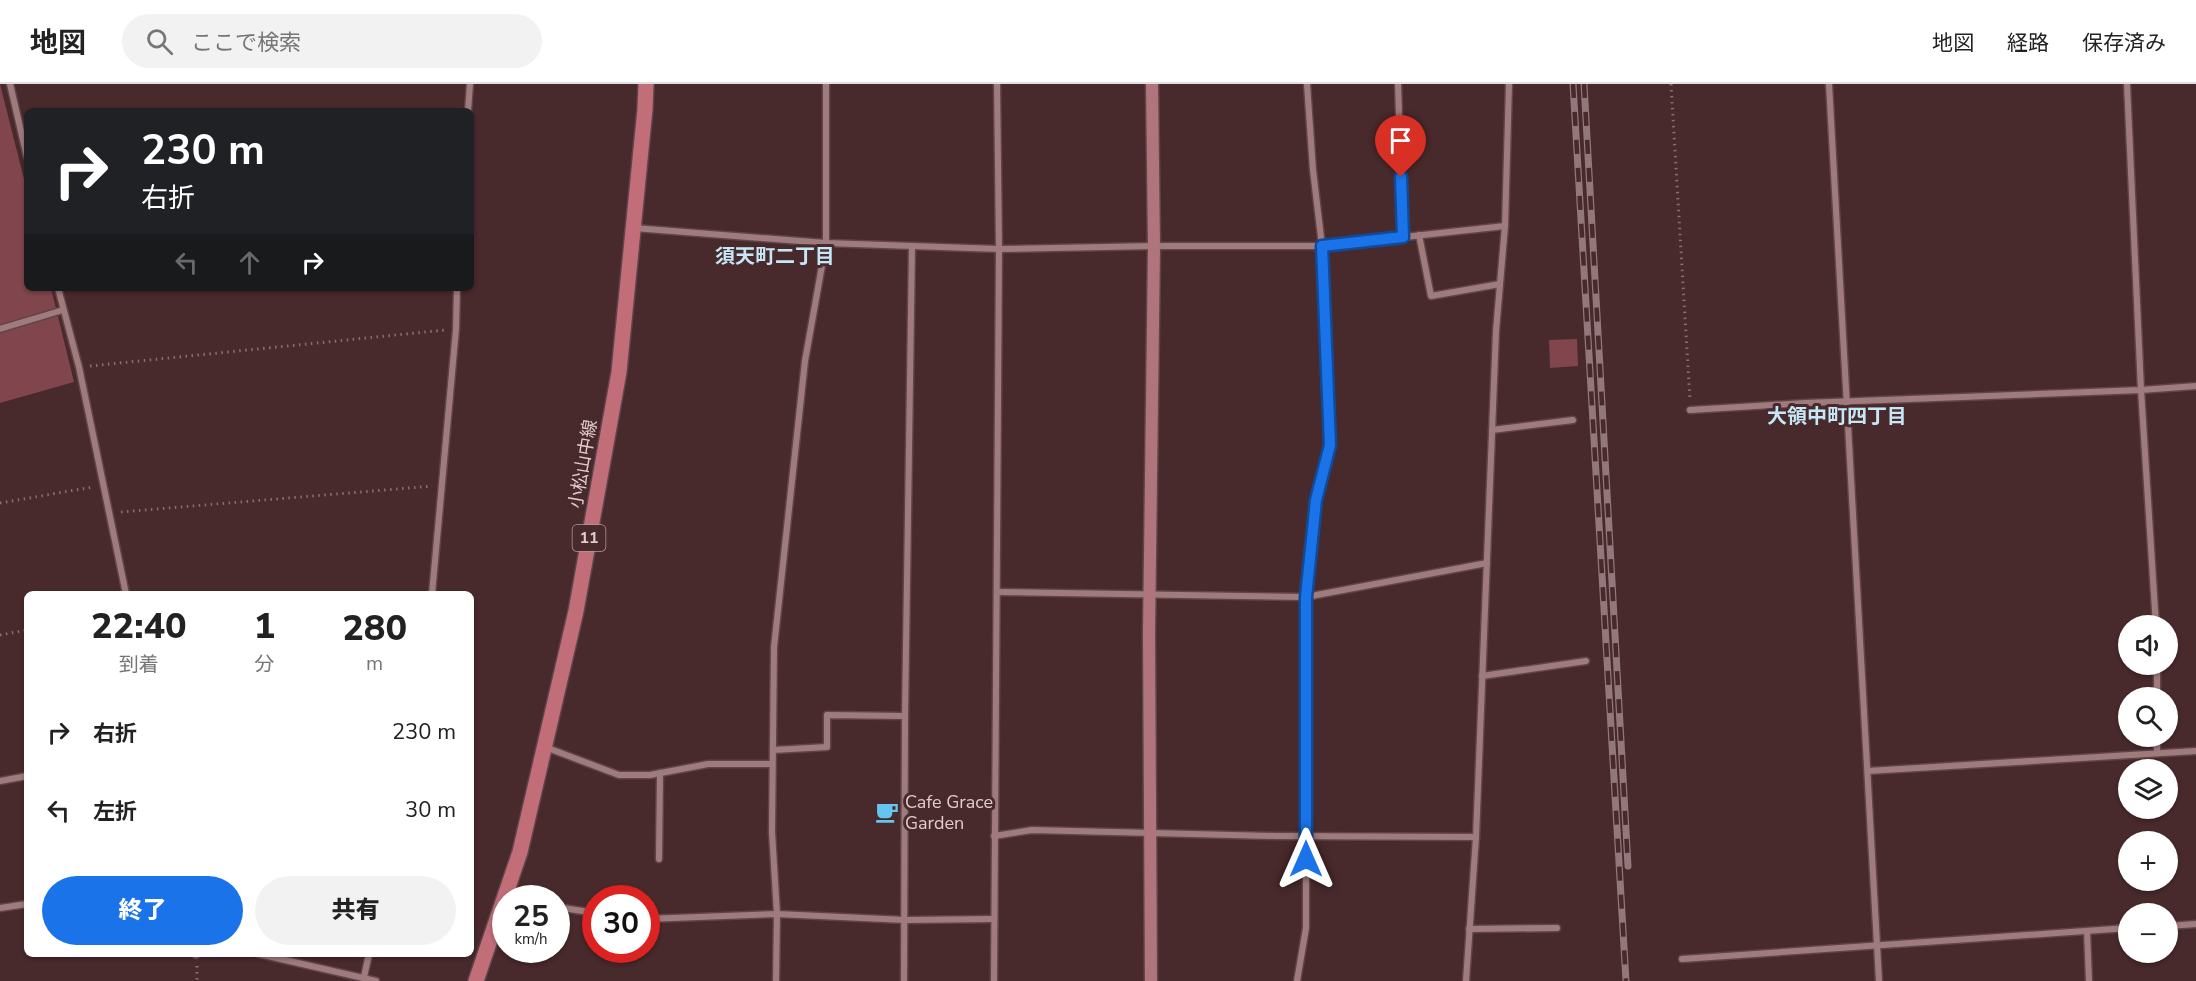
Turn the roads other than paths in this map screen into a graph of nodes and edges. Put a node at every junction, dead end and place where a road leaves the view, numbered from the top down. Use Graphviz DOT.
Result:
graph roads {
  1 [pos="10,84"];
  2 [pos="470,84"];
  3 [pos="645,84"];
  4 [pos="826,84"];
  5 [pos="997,84"];
  6 [pos="1152,84"];
  7 [pos="1307,84"];
  8 [pos="1398,84"];
  9 [pos="1509,84"];
  10 [pos="1829,84"];
  11 [pos="2127,84"];
  12 [pos="468,108"];
  13 [pos="24,144"];
  14 [pos="1505,226"];
  15 [pos="633,228"];
  16 [pos="1419,235"];
  17 [pos="1403,237"];
  18 [pos="826,243"];
  19 [pos="912,246"];
  20 [pos="1154,246"];
  21 [pos="1322,246"];
  22 [pos="999,249"];
  23 [pos="1500,284"];
  24 [pos="59,291"];
  25 [pos="457,291"];
  26 [pos="63,310"];
  27 [pos="0,329"];
  28 [pos="2196,386"];
  29 [pos="2140,390"];
  30 [pos="1847,402"];
  31 [pos="1690,410"];
  32 [pos="1573,420"];
  33 [pos="1492,430"];
  34 [pos="1487,563"];
  35 [pos="125,591"];
  36 [pos="432,591"];
  37 [pos="997,592"];
  38 [pos="1150,596"];
  39 [pos="1306,597"];
  40 [pos="2155,615"];
  41 [pos="1586,661"];
  42 [pos="1482,676"];
  43 [pos="905,716"];
  44 [pos="544,747"];
  45 [pos="2157,747"];
  46 [pos="772,750"];
  47 [pos="2196,751"];
  48 [pos="2157,753"];
  49 [pos="772,764"];
  50 [pos="1868,771"];
  51 [pos="660,773"];
  52 [pos="24,777"];
  53 [pos="0,781"];
  54 [pos="1150,832"];
  55 [pos="994,836"];
  56 [pos="1306,836"];
  57 [pos="1476,837"];
  58 [pos="659,859"];
  59 [pos="510,885"];
  60 [pos="24,904"];
  61 [pos="0,908"];
  62 [pos="777,914"];
  63 [pos="660,918"];
  64 [pos="994,919"];
  65 [pos="906,920"];
  66 [pos="2196,924"];
  67 [pos="2178,925"];
  68 [pos="1557,928"];
  69 [pos="2118,929"];
  70 [pos="1469,930"];
  71 [pos="2087,931"];
  72 [pos="492,936"];
  73 [pos="1877,946"];
  74 [pos="273,957"];
  75 [pos="368,957"];
  76 [pos="1682,959"];
  77 [pos="364,977"];
  78 [pos="376,981"];
  79 [pos="476,981"];
  80 [pos="776,981"];
  81 [pos="904,981"];
  82 [pos="994,981"];
  83 [pos="1151,981"];
  84 [pos="1297,981"];
  85 [pos="1466,981"];
  86 [pos="1879,981"];
  87 [pos="2089,981"];
  1 -- 13 [label="street"];
  2 -- 12 [label="street"];
  3 -- 15 [label="main road, 小松山中線 / 11"];
  4 -- 18 [label="street"];
  5 -- 22 [label="street"];
  6 -- 20 [label="street"];
  7 -- 21 [label="street"];
  8 -- 17 [label="street"];
  9 -- 14 [label="street"];
  10 -- 30 [label="street"];
  11 -- 29 [label="street"];
  14 -- 16 [label="street"];
  14 -- 23 [label="street"];
  15 -- 18 [label="street"];
  15 -- 44 [label="main road, 小松山中線 / 11"];
  16 -- 17 [label="street"];
  16 -- 23 [label="street"];
  17 -- 21 [label="street"];
  18 -- 19 [label="street"];
  18 -- 46 [label="street"];
  19 -- 22 [label="street"];
  19 -- 43 [label="street"];
  20 -- 21 [label="street"];
  20 -- 22 [label="street"];
  20 -- 38 [label="street"];
  21 -- 39 [label="street"];
  22 -- 37 [label="street"];
  23 -- 33 [label="street"];
  24 -- 26 [label="street"];
  25 -- 36 [label="street"];
  26 -- 27 [label="street"];
  26 -- 35 [label="street"];
  28 -- 29 [label="street"];
  29 -- 30 [label="street"];
  29 -- 40 [label="street"];
  30 -- 31 [label="street"];
  30 -- 50 [label="street"];
  32 -- 33 [label="street"];
  33 -- 34 [label="street"];
  34 -- 39 [label="street"];
  34 -- 42 [label="street"];
  37 -- 38 [label="street"];
  37 -- 55 [label="street"];
  38 -- 39 [label="street"];
  38 -- 54 [label="street"];
  39 -- 56 [label="street"];
  41 -- 42 [label="street"];
  42 -- 57 [label="street"];
  43 -- 46 [label="street"];
  43 -- 65 [label="street"];
  44 -- 51 [label="street"];
  44 -- 59 [label="main road, 小松山中線 / 11"];
  45 -- 48 [label="street"];
  46 -- 49 [label="street"];
  47 -- 48 [label="street"];
  48 -- 50 [label="street"];
  49 -- 51 [label="street"];
  49 -- 62 [label="street"];
  50 -- 73 [label="street"];
  51 -- 58 [label="street"];
  52 -- 53 [label="street"];
  54 -- 55 [label="street"];
  54 -- 56 [label="street"];
  54 -- 83 [label="street"];
  55 -- 64 [label="street"];
  56 -- 57 [label="street"];
  56 -- 84 [label="street"];
  57 -- 70 [label="street"];
  60 -- 61 [label="street"];
  62 -- 63 [label="street"];
  62 -- 65 [label="street"];
  62 -- 80 [label="street"];
  64 -- 65 [label="street"];
  64 -- 82 [label="street"];
  65 -- 81 [label="street"];
  66 -- 67 [label="street"];
  68 -- 70 [label="street"];
  69 -- 71 [label="street"];
  70 -- 85 [label="street"];
  71 -- 73 [label="street"];
  71 -- 87 [label="street"];
  72 -- 79 [label="main road, 小松山中線 / 11"];
  73 -- 76 [label="street"];
  73 -- 86 [label="street"];
  74 -- 77 [label="street"];
  75 -- 77 [label="street"];
  77 -- 78 [label="street"];
}
